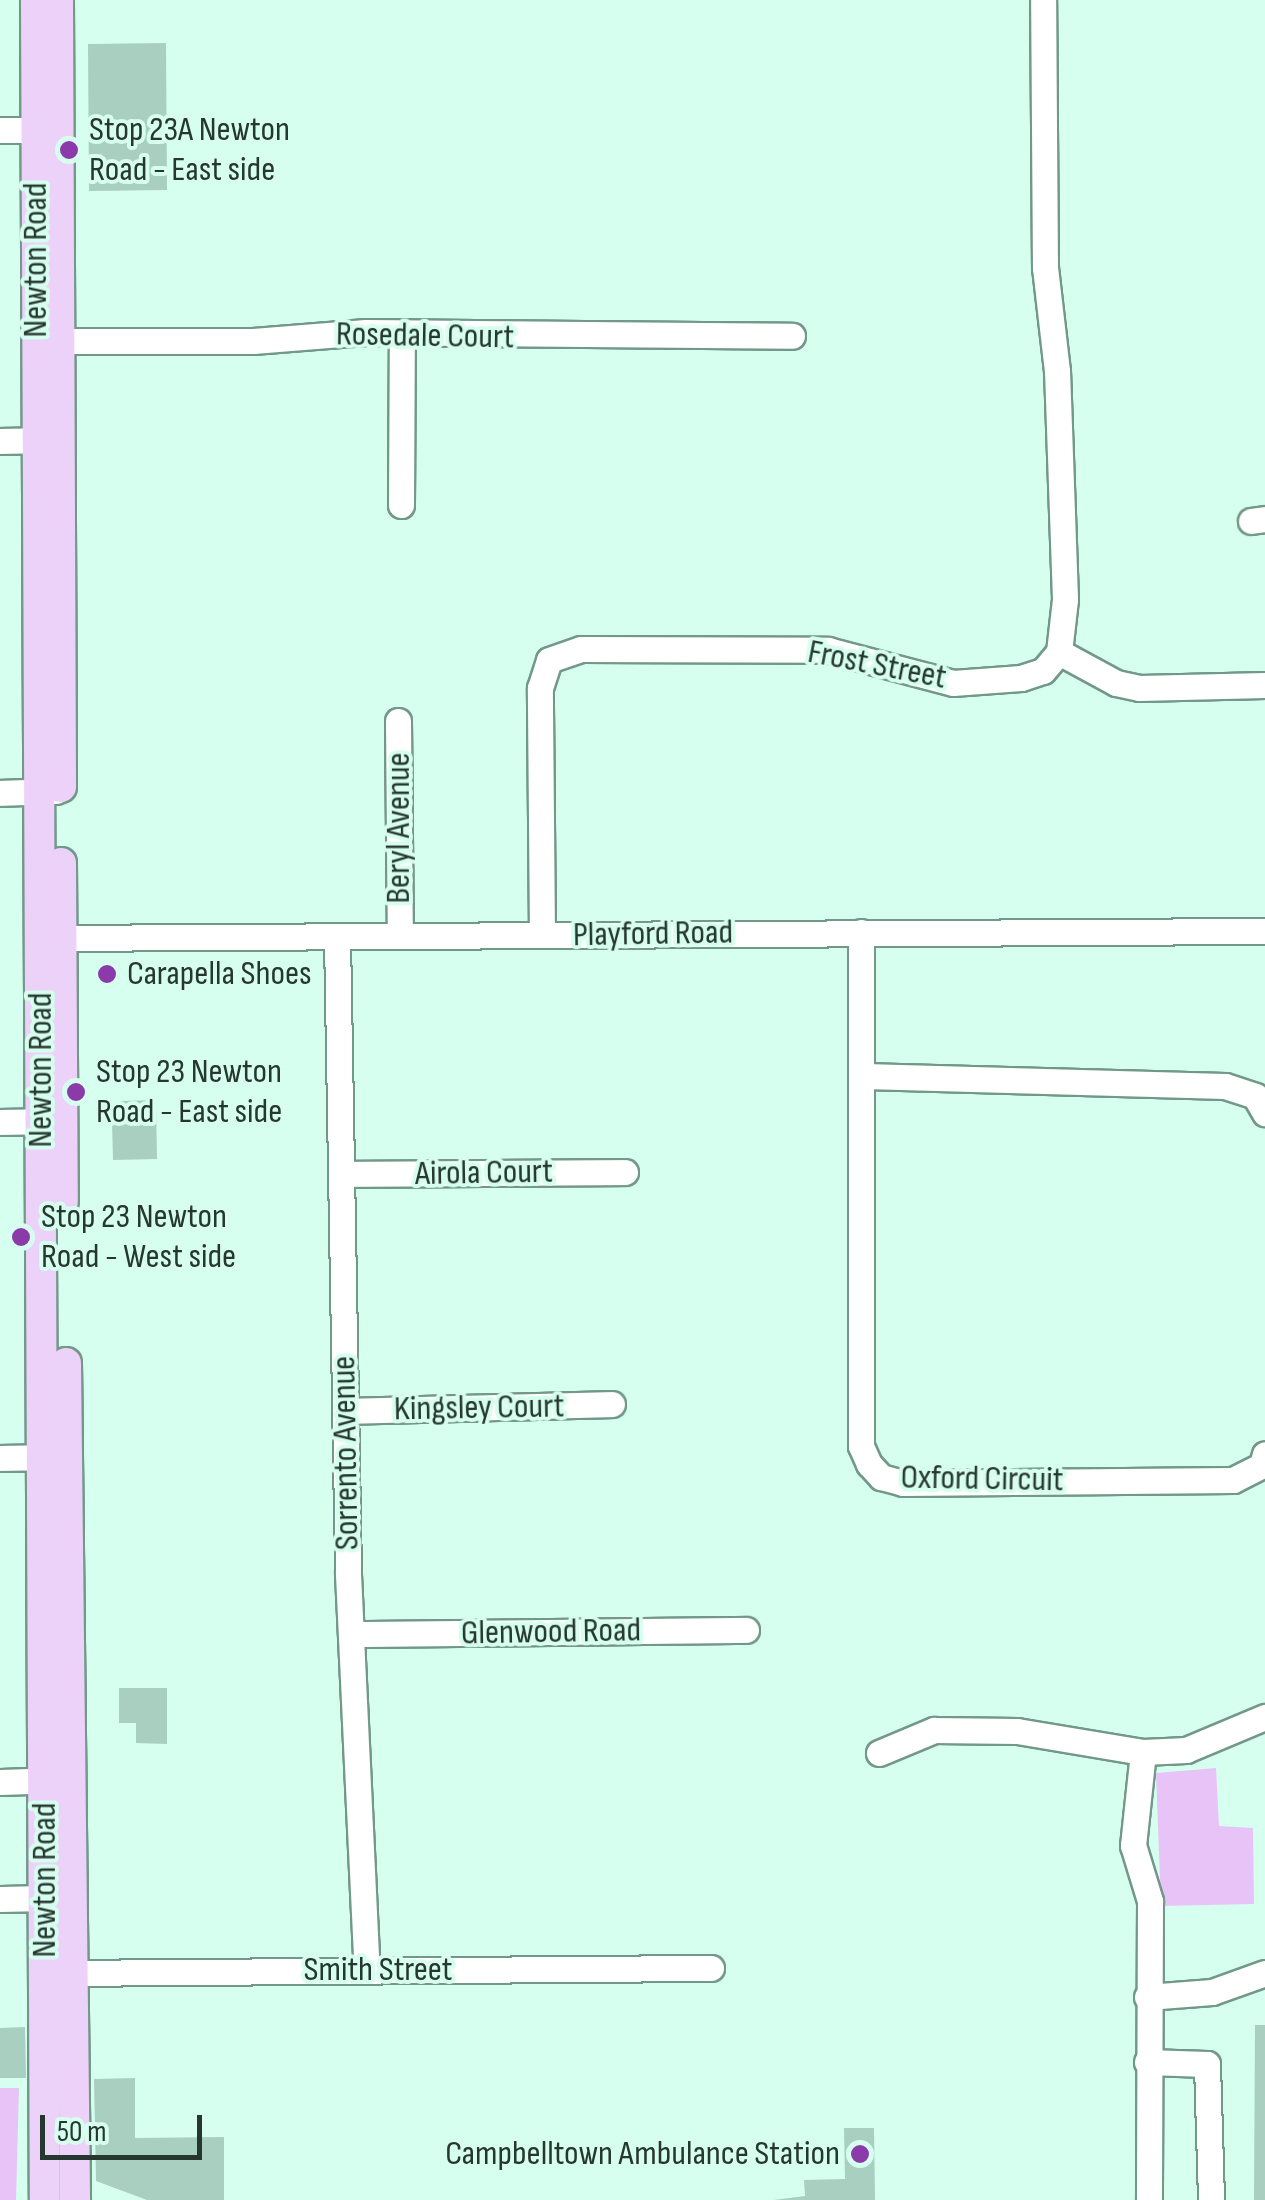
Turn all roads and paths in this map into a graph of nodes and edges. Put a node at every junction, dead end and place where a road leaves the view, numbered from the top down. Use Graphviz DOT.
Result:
graph roads {
  1 [pos="36,0"];
  2 [pos="58,0"];
  3 [pos="1043,0"];
  4 [pos="48,129"];
  5 [pos="0,130"];
  6 [pos="402,334"];
  7 [pos="792,336"];
  8 [pos="58,341"];
  9 [pos="47,440"];
  10 [pos="0,441"];
  11 [pos="401,505"];
  12 [pos="1059,652"];
  13 [pos="1265,685"];
  14 [pos="398,721"];
  15 [pos="0,792"];
  16 [pos="50,792"];
  17 [pos="862,932"];
  18 [pos="1265,932"];
  19 [pos="542,935"];
  20 [pos="400,936"];
  21 [pos="337,937"];
  22 [pos="51,938"];
  23 [pos="864,1076"];
  24 [pos="1262,1101"];
  25 [pos="51,1121"];
  26 [pos="0,1122"];
  27 [pos="624,1172"];
  28 [pos="342,1174"];
  29 [pos="612,1404"];
  30 [pos="346,1411"];
  31 [pos="56,1457"];
  32 [pos="0,1458"];
  33 [pos="1260,1472"];
  34 [pos="746,1630"];
  35 [pos="355,1634"];
  36 [pos="1265,1717"];
  37 [pos="879,1752"];
  38 [pos="1143,1752"];
  39 [pos="57,1780"];
  40 [pos="0,1782"];
  41 [pos="45,1898"];
  42 [pos="0,1899"];
  43 [pos="710,1968"];
  44 [pos="367,1970"];
  45 [pos="59,1973"];
  46 [pos="1265,1973"];
  47 [pos="1147,1997"];
  48 [pos="1148,2062"];
  49 [pos="77,2196"];
  50 [pos="44,2200"];
  51 [pos="1148,2200"];
  52 [pos="1211,2200"];
  1 -- 4 [label="main road, Newton Road"];
  2 -- 4 [label="main road, Newton Road"];
  3 -- 12 [label="street"];
  4 -- 5 [label="street"];
  4 -- 8 [label="main road, Newton Road"];
  4 -- 9 [label="main road, Newton Road"];
  6 -- 7 [label="street, Rosedale Court"];
  6 -- 8 [label="street, Rosedale Court"];
  6 -- 11 [label="street"];
  8 -- 9 [label="main road, Newton Road"];
  9 -- 10 [label="street"];
  9 -- 16 [label="main road, Newton Road"];
  12 -- 13 [label="street"];
  12 -- 19 [label="street, Frost Street"];
  14 -- 20 [label="street, Beryl Avenue"];
  15 -- 16 [label="street"];
  16 -- 22 [label="main road, Newton Road"];
  17 -- 18 [label="street, Playford Road"];
  17 -- 19 [label="street, Playford Road"];
  17 -- 23 [label="street, Oxford Circuit"];
  19 -- 20 [label="street, Playford Road"];
  20 -- 21 [label="street, Playford Road"];
  21 -- 22 [label="street, Playford Road"];
  21 -- 28 [label="street, Sorrento Avenue"];
  22 -- 25 [label="main road, Newton Road"];
  23 -- 24 [label="street"];
  23 -- 33 [label="street, Oxford Circuit"];
  25 -- 26 [label="street"];
  25 -- 31 [label="main road, Newton Road"];
  27 -- 28 [label="street, Airola Court"];
  28 -- 30 [label="street, Sorrento Avenue"];
  29 -- 30 [label="street, Kingsley Court"];
  30 -- 35 [label="street, Sorrento Avenue"];
  31 -- 32 [label="street"];
  31 -- 39 [label="main road, Newton Road"];
  34 -- 35 [label="street, Glenwood Road"];
  35 -- 44 [label="street, Sorrento Avenue"];
  36 -- 38 [label="street"];
  37 -- 38 [label="street"];
  38 -- 47 [label="street"];
  39 -- 40 [label="street"];
  39 -- 41 [label="main road, Newton Road"];
  39 -- 45 [label="main road, Newton Road"];
  41 -- 42 [label="street"];
  41 -- 45 [label="main road, Newton Road"];
  43 -- 44 [label="street, Smith Street"];
  44 -- 45 [label="street, Smith Street"];
  45 -- 49 [label="main road, Newton Road"];
  45 -- 50 [label="main road, Newton Road"];
  46 -- 47 [label="street"];
  47 -- 48 [label="street"];
  48 -- 51 [label="street"];
  48 -- 52 [label="street"];
}
